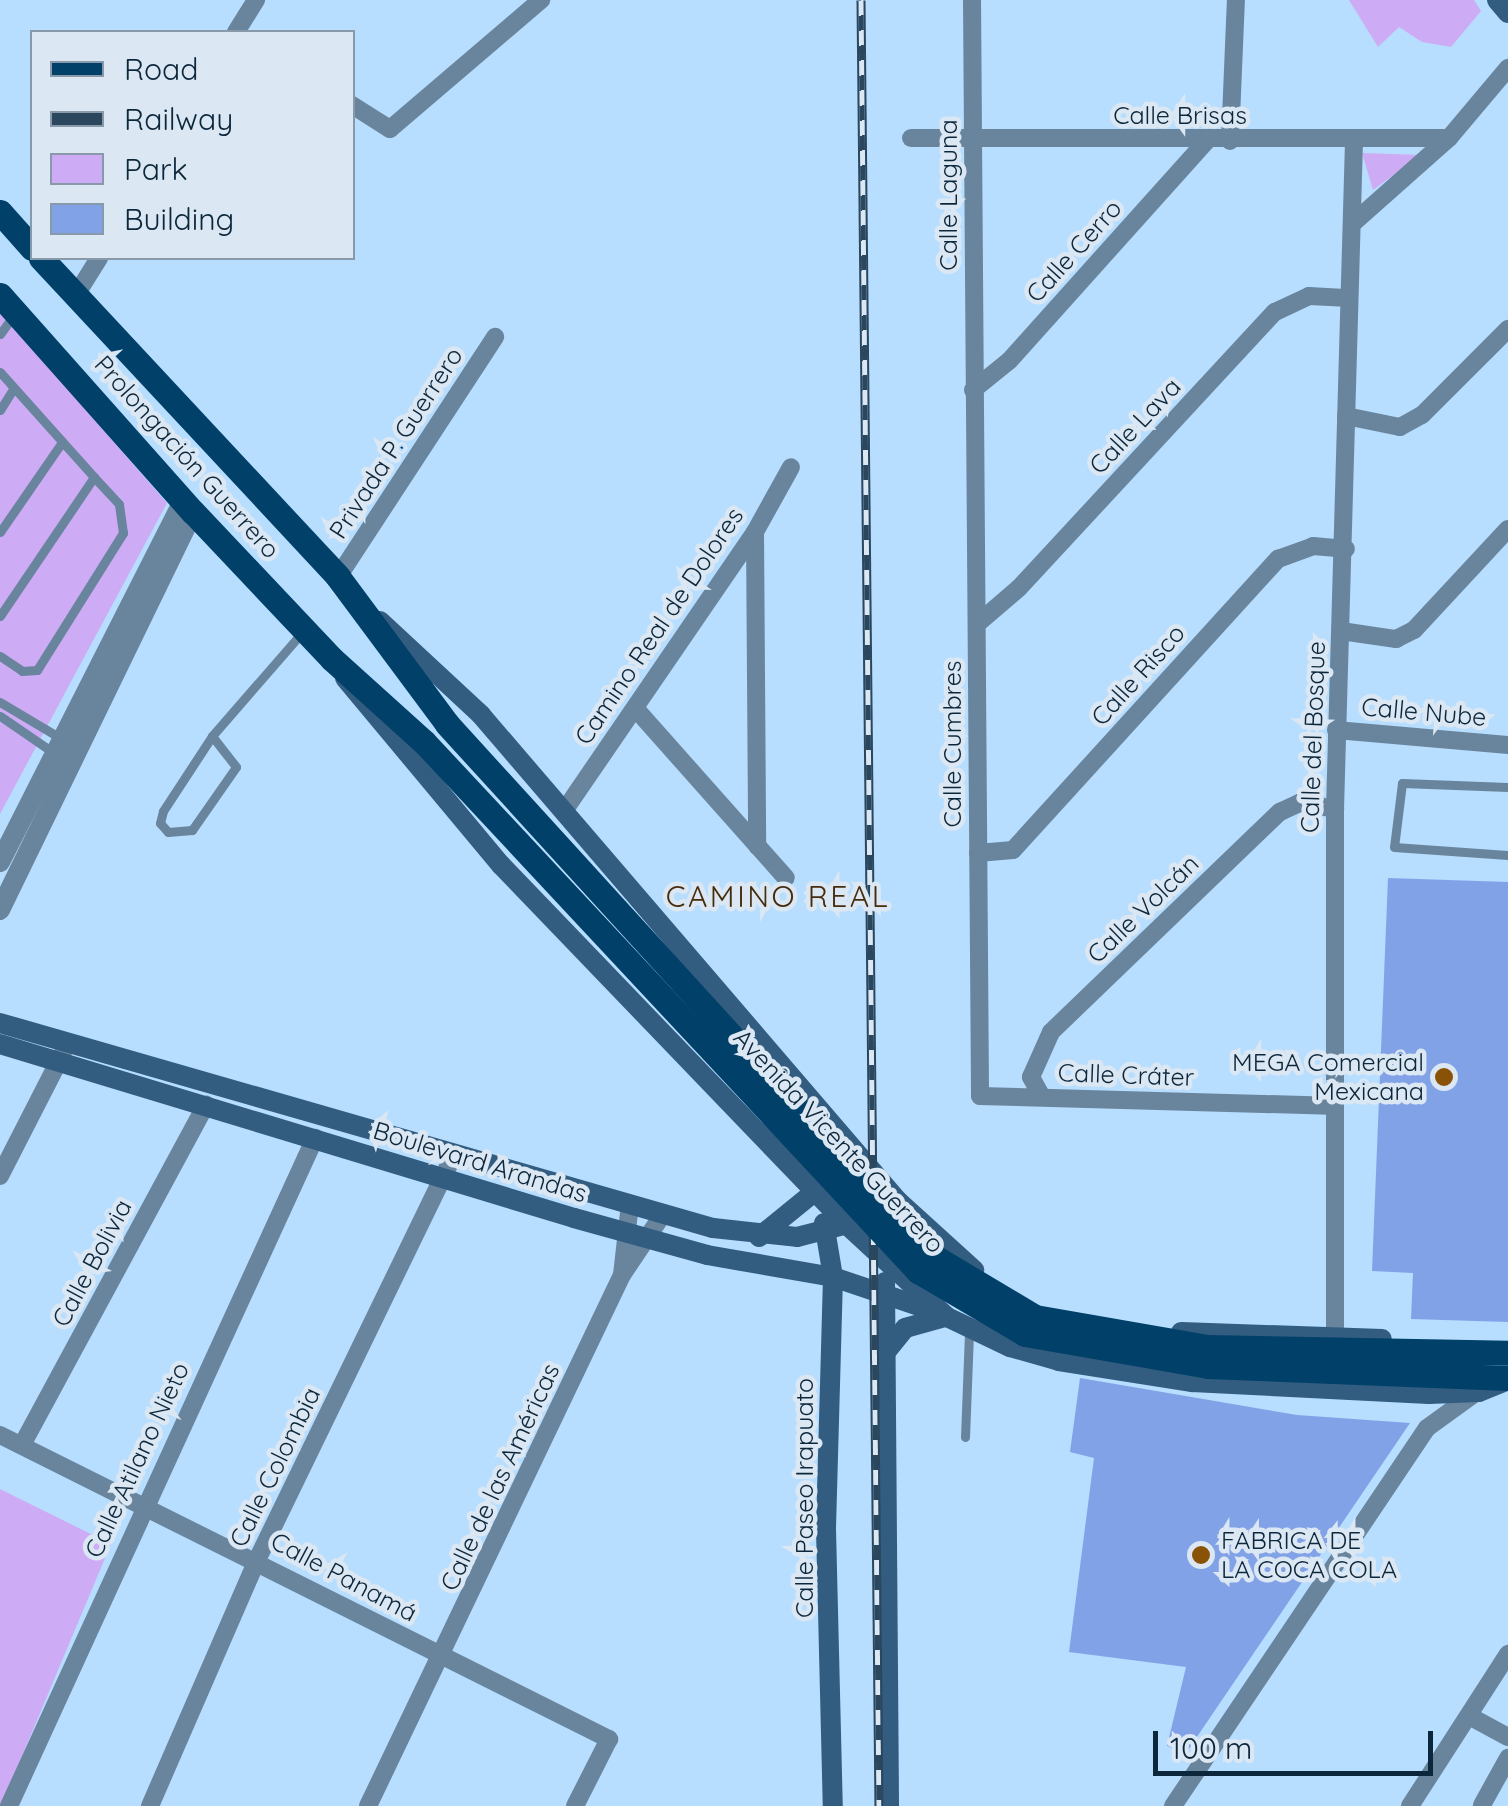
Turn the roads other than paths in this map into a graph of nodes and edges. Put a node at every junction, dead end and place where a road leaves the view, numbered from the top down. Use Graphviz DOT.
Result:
graph roads {
  1 [pos="256,0"];
  2 [pos="541,0"];
  3 [pos="972,0"];
  4 [pos="1236,0"];
  5 [pos="1497,0"];
  6 [pos="1508,14"];
  7 [pos="237,30"];
  8 [pos="1508,68"];
  9 [pos="355,108"];
  10 [pos="911,138"];
  11 [pos="1449,138"];
  12 [pos="972,139"];
  13 [pos="1206,140"];
  14 [pos="1230,140"];
  15 [pos="1354,140"];
  16 [pos="0,212"];
  17 [pos="1352,224"];
  18 [pos="30,246"];
  19 [pos="43,260"];
  20 [pos="98,260"];
  21 [pos="76,296"];
  22 [pos="1345,298"];
  23 [pos="8,304"];
  24 [pos="1508,329"];
  25 [pos="0,334"];
  26 [pos="496,336"];
  27 [pos="0,372"];
  28 [pos="14,388"];
  29 [pos="974,390"];
  30 [pos="0,410"];
  31 [pos="1346,416"];
  32 [pos="60,445"];
  33 [pos="791,467"];
  34 [pos="94,477"];
  35 [pos="188,506"];
  36 [pos="1508,529"];
  37 [pos="0,532"];
  38 [pos="755,532"];
  39 [pos="1346,549"];
  40 [pos="338,577"];
  41 [pos="364,608"];
  42 [pos="0,616"];
  43 [pos="977,624"];
  44 [pos="304,629"];
  45 [pos="1341,630"];
  46 [pos="0,656"];
  47 [pos="332,659"];
  48 [pos="0,702"];
  49 [pos="634,708"];
  50 [pos="0,716"];
  51 [pos="1336,730"];
  52 [pos="212,736"];
  53 [pos="1508,745"];
  54 [pos="64,747"];
  55 [pos="1508,786"];
  56 [pos="1334,809"];
  57 [pos="564,810"];
  58 [pos="758,846"];
  59 [pos="978,852"];
  60 [pos="1508,855"];
  61 [pos="0,862"];
  62 [pos="786,878"];
  63 [pos="0,910"];
  64 [pos="3,1026"];
  65 [pos="63,1053"];
  66 [pos="980,1096"];
  67 [pos="1042,1097"];
  68 [pos="206,1104"];
  69 [pos="1330,1106"];
  70 [pos="315,1138"];
  71 [pos="856,1153"];
  72 [pos="454,1154"];
  73 [pos="0,1176"];
  74 [pos="444,1178"];
  75 [pos="815,1192"];
  76 [pos="898,1201"];
  77 [pos="630,1204"];
  78 [pos="663,1214"];
  79 [pos="848,1226"];
  80 [pos="624,1232"];
  81 [pos="827,1233"];
  82 [pos="759,1238"];
  83 [pos="651,1240"];
  84 [pos="960,1260"];
  85 [pos="887,1264"];
  86 [pos="622,1276"];
  87 [pos="833,1277"];
  88 [pos="884,1292"];
  89 [pos="928,1302"];
  90 [pos="947,1317"];
  91 [pos="969,1329"];
  92 [pos="1336,1336"];
  93 [pos="1508,1352"];
  94 [pos="1207,1356"];
  95 [pos="881,1358"];
  96 [pos="1508,1379"];
  97 [pos="1478,1392"];
  98 [pos="0,1435"];
  99 [pos="964,1437"];
  100 [pos="22,1445"];
  101 [pos="143,1504"];
  102 [pos="257,1560"];
  103 [pos="1508,1654"];
  104 [pos="443,1658"];
  105 [pos="1471,1717"];
  106 [pos="1508,1737"];
  107 [pos="1508,1758"];
  108 [pos="1502,1783"];
  109 [pos="1482,1805"];
  110 [pos="9,1806"];
  111 [pos="150,1806"];
  112 [pos="368,1806"];
  113 [pos="575,1806"];
  114 [pos="832,1806"];
  115 [pos="889,1806"];
  116 [pos="1173,1806"];
  117 [pos="1410,1806"];
  1 -- 7 [label="street"];
  2 -- 9 [label="street"];
  3 -- 12 [label="street, Calle Laguna"];
  4 -- 14 [label="street"];
  5 -- 6 [label="main road"];
  8 -- 11 [label="street"];
  10 -- 12 [label="street, Calle Brisas"];
  11 -- 15 [label="street, Calle Brisas"];
  11 -- 17 [label="street"];
  12 -- 13 [label="street, Calle Brisas"];
  12 -- 29 [label="street, Calle Laguna"];
  13 -- 14 [label="street, Calle Brisas"];
  13 -- 29 [label="street, Calle Cerro"];
  14 -- 15 [label="street, Calle Brisas"];
  15 -- 17 [label="street, Calle del Bosque"];
  16 -- 18 [label="main road"];
  17 -- 22 [label="street, Calle del Bosque"];
  19 -- 21 [label="main road, Prolongación Guerrero"];
  20 -- 21 [label="street"];
  21 -- 40 [label="main road, Prolongación Guerrero"];
  22 -- 31 [label="street, Calle del Bosque"];
  22 -- 43 [label="street, Calle Lava"];
  23 -- 25 [label="lane"];
  23 -- 35 [label="main road, Prolongación Guerrero"];
  24 -- 31 [label="street"];
  26 -- 40 [label="street, Privada P. Guerrero"];
  27 -- 28 [label="lane"];
  28 -- 30 [label="lane"];
  28 -- 32 [label="lane"];
  29 -- 43 [label="street, Calle Cumbres"];
  31 -- 39 [label="street, Calle del Bosque"];
  32 -- 34 [label="lane"];
  32 -- 37 [label="lane"];
  33 -- 38 [label="street, Camino Real de Dolores"];
  34 -- 42 [label="lane"];
  34 -- 46 [label="lane"];
  35 -- 44 [label="main road, Prolongación Guerrero"];
  35 -- 54 [label="street"];
  36 -- 45 [label="street"];
  38 -- 49 [label="street, Camino Real de Dolores"];
  38 -- 58 [label="street"];
  39 -- 45 [label="street, Calle del Bosque"];
  39 -- 59 [label="street, Calle Risco"];
  40 -- 41 [label="main road, Prolongación Guerrero"];
  41 -- 57 [label="main road"];
  41 -- 94 [label="main road, Avenida Vicente Guerrero, bridge"];
  43 -- 59 [label="street, Calle Cumbres"];
  44 -- 47 [label="main road, Prolongación Guerrero"];
  44 -- 52 [label="lane"];
  45 -- 51 [label="street, Calle del Bosque"];
  47 -- 75 [label="main road"];
  47 -- 94 [label="main road, Avenida Vicente Guerrero, bridge"];
  48 -- 54 [label="lane"];
  49 -- 57 [label="street, Camino Real de Dolores"];
  49 -- 58 [label="street"];
  50 -- 54 [label="lane"];
  51 -- 53 [label="street, Calle Nube"];
  51 -- 56 [label="street, Calle del Bosque"];
  52 -- 52 [label="lane"];
  54 -- 61 [label="street"];
  54 -- 63 [label="street"];
  55 -- 60 [label="lane"];
  56 -- 67 [label="street, Calle Volcán"];
  56 -- 69 [label="street, Calle del Bosque"];
  57 -- 71 [label="main road"];
  58 -- 62 [label="street"];
  59 -- 66 [label="street, Calle Cumbres"];
  64 -- 65 [label="main road, Boulevard Arandas"];
  65 -- 68 [label="main road, Boulevard Arandas"];
  65 -- 72 [label="main road, Boulevard Arandas"];
  65 -- 73 [label="street"];
  66 -- 67 [label="street, Calle Cráter"];
  67 -- 69 [label="street, Calle Cráter"];
  68 -- 70 [label="main road, Boulevard Arandas"];
  68 -- 100 [label="street, Calle Bolivia"];
  69 -- 92 [label="street, Calle del Bosque"];
  70 -- 74 [label="main road, Boulevard Arandas"];
  70 -- 101 [label="street, Calle Atilano Nieto"];
  71 -- 75 [label="main road"];
  71 -- 76 [label="main road"];
  72 -- 74 [label="street, Calle Colombia"];
  72 -- 77 [label="main road, Boulevard Arandas"];
  74 -- 80 [label="main road, Boulevard Arandas"];
  74 -- 102 [label="street, Calle Colombia"];
  75 -- 79 [label="main road"];
  75 -- 81 [label="main road, Calle Paseo Irapuato"];
  75 -- 82 [label="main road"];
  76 -- 79 [label="main road, Boulevard Arandas"];
  76 -- 84 [label="main road"];
  76 -- 85 [label="main road"];
  77 -- 78 [label="main road, Boulevard Arandas"];
  77 -- 80 [label="street, Calle de las Américas"];
  78 -- 82 [label="main road, Boulevard Arandas"];
  78 -- 83 [label="street, Calle de las Américas"];
  79 -- 81 [label="main road, Boulevard Arandas"];
  79 -- 85 [label="main road"];
  80 -- 83 [label="main road, Boulevard Arandas"];
  80 -- 86 [label="street, Calle de las Américas"];
  81 -- 82 [label="main road, Boulevard Arandas"];
  81 -- 87 [label="main road, Calle Paseo Irapuato"];
  83 -- 86 [label="street, Calle de las Américas"];
  83 -- 87 [label="main road, Boulevard Arandas"];
  84 -- 89 [label="main road"];
  84 -- 92 [label="main road"];
  85 -- 88 [label="main road"];
  85 -- 89 [label="main road"];
  86 -- 104 [label="street, Calle de las Américas"];
  87 -- 88 [label="main road, Boulevard Arandas"];
  87 -- 114 [label="main road, Calle Paseo Irapuato"];
  88 -- 90 [label="main road, Boulevard Arandas"];
  88 -- 95 [label="main road"];
  89 -- 90 [label="main road"];
  90 -- 91 [label="main road"];
  90 -- 95 [label="main road"];
  91 -- 97 [label="main road"];
  91 -- 99 [label="lane"];
  92 -- 93 [label="main road"];
  93 -- 94 [label="main road, Avenida Vicente Guerrero"];
  94 -- 96 [label="main road, Avenida Vicente Guerrero"];
  95 -- 115 [label="main road"];
  96 -- 97 [label="main road"];
  97 -- 116 [label="street"];
  98 -- 100 [label="street, Calle Panamá"];
  100 -- 101 [label="street, Calle Panamá"];
  101 -- 102 [label="street, Calle Panamá"];
  101 -- 110 [label="street, Calle Atilano Nieto"];
  102 -- 104 [label="street, Calle Panamá"];
  102 -- 111 [label="street, Calle Colombia"];
  103 -- 105 [label="street"];
  104 -- 112 [label="street, Calle de las Américas"];
  104 -- 113 [label="street, Calle Panamá"];
  105 -- 106 [label="street"];
  105 -- 117 [label="street"];
  107 -- 108 [label="street"];
  108 -- 109 [label="street"];
}
